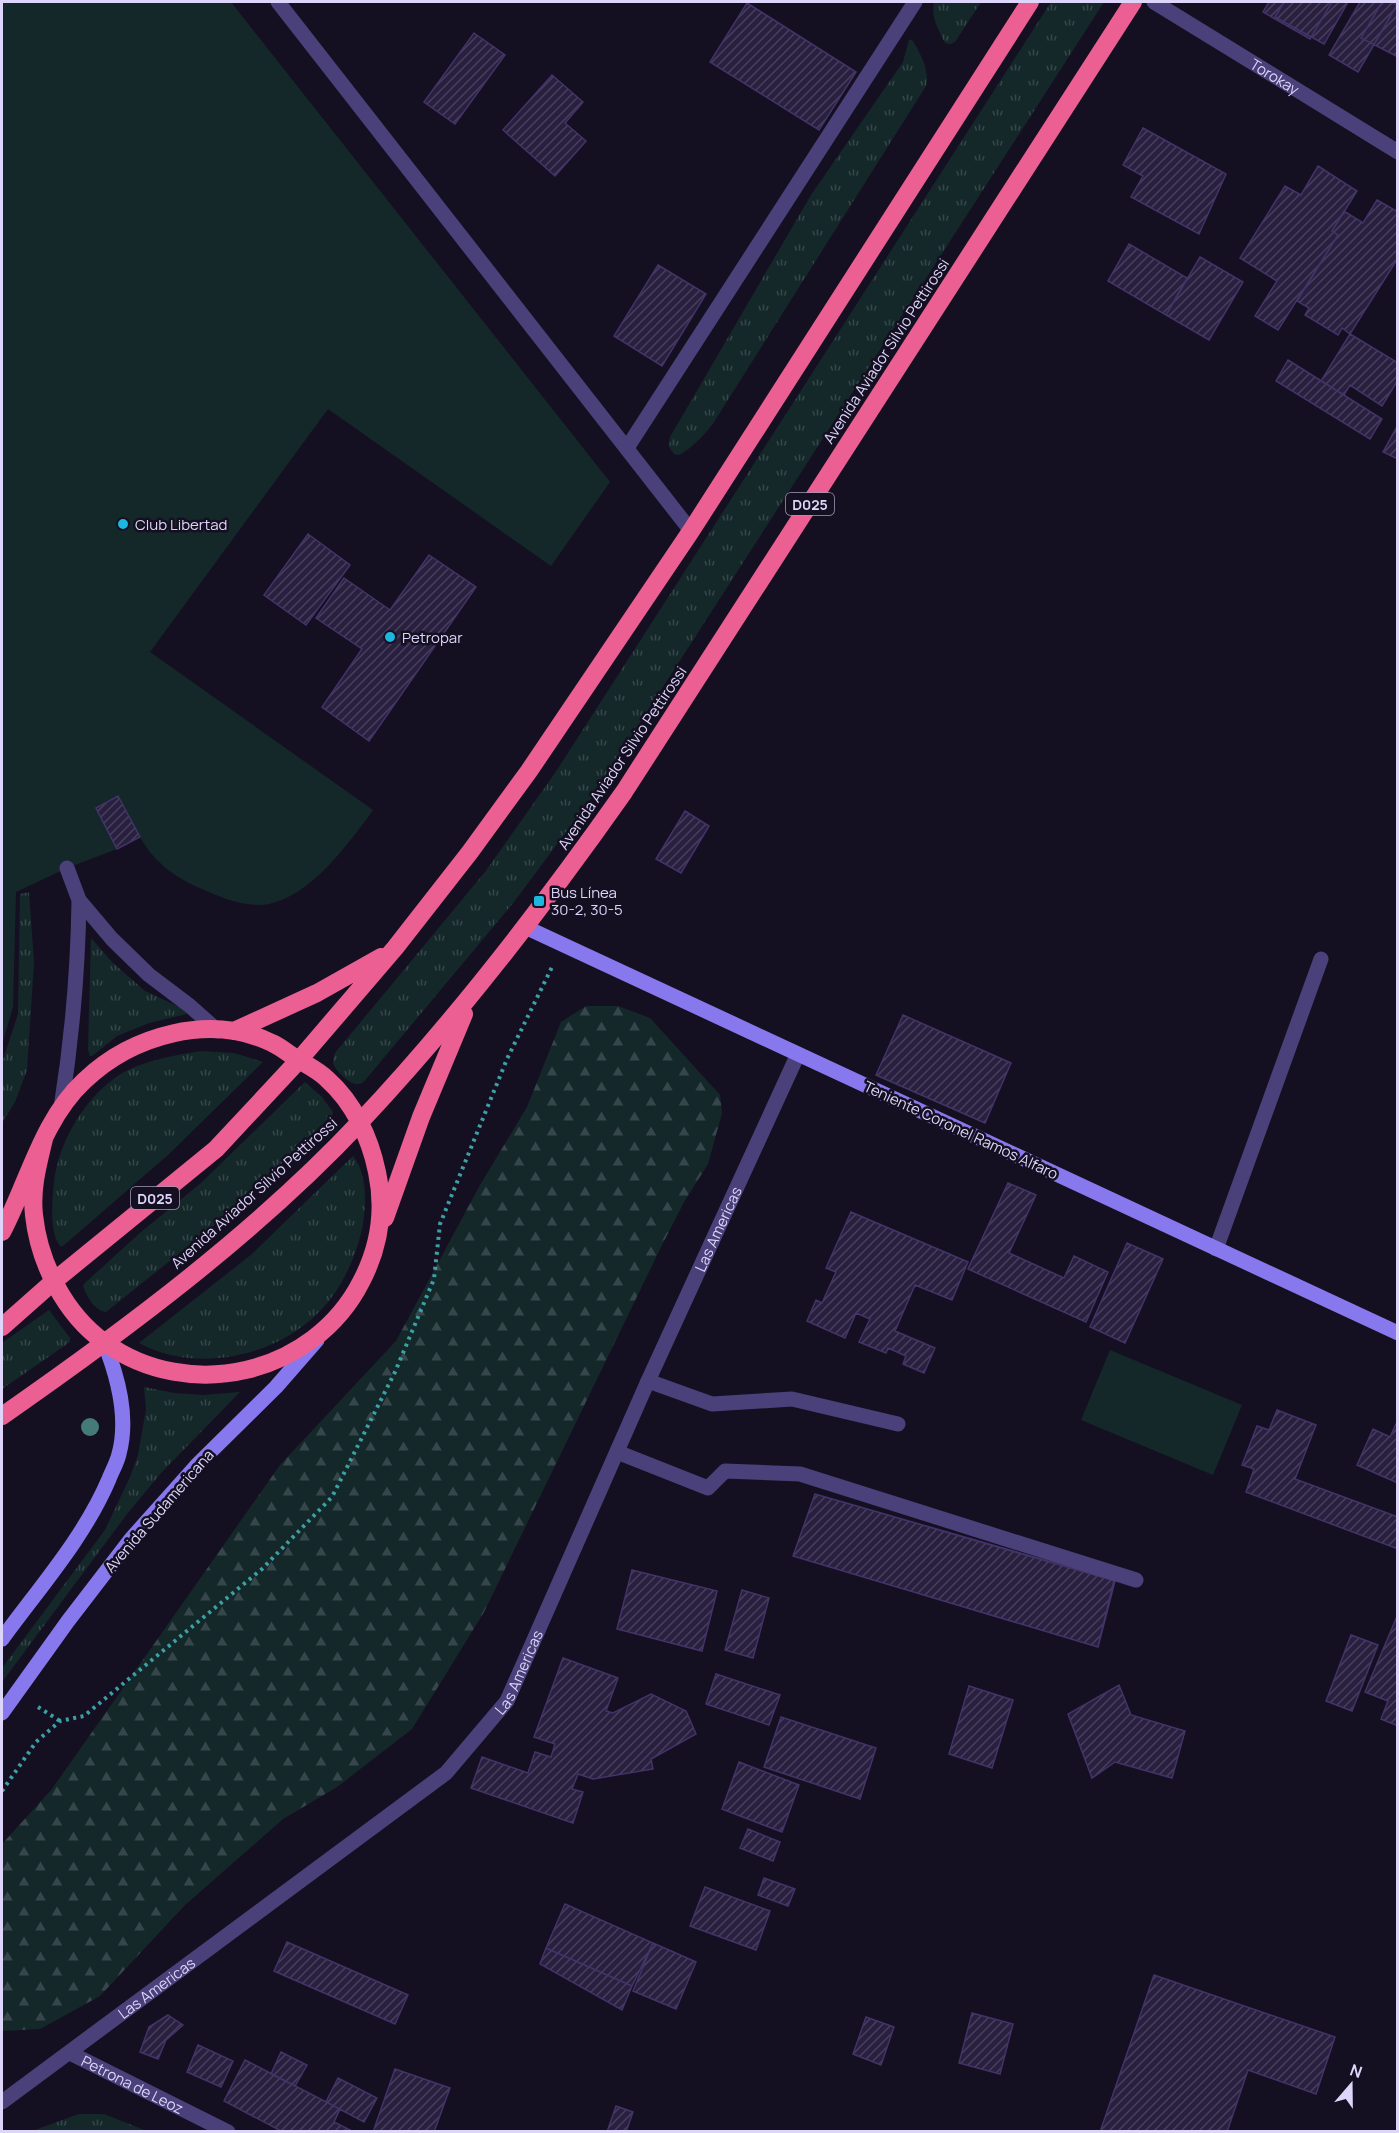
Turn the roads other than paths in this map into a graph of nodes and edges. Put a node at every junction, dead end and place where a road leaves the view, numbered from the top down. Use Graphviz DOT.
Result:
graph roads {
  1 [pos="278,2"];
  2 [pos="915,2"];
  3 [pos="1030,2"];
  4 [pos="1133,2"];
  5 [pos="1154,2"];
  6 [pos="1398,152"];
  7 [pos="627,448"];
  8 [pos="691,531"];
  9 [pos="67,868"];
  10 [pos="79,900"];
  11 [pos="525,927"];
  12 [pos="395,948"];
  13 [pos="1321,959"];
  14 [pos="471,996"];
  15 [pos="226,1031"];
  16 [pos="798,1054"];
  17 [pos="299,1060"];
  18 [pos="61,1108"];
  19 [pos="360,1122"];
  20 [pos="44,1139"];
  21 [pos="2,1232"];
  22 [pos="377,1241"];
  23 [pos="1216,1249"];
  24 [pos="54,1281"];
  25 [pos="333,1322"];
  26 [pos="2,1327"];
  27 [pos="1398,1333"];
  28 [pos="104,1342"];
  29 [pos="648,1381"];
  30 [pos="2,1416"];
  31 [pos="898,1424"];
  32 [pos="617,1452"];
  33 [pos="1136,1580"];
  34 [pos="2,1639"];
  35 [pos="2,1713"];
  36 [pos="70,2053"];
  37 [pos="2,2102"];
  38 [pos="228,2132"];
  1 -- 7 [label="street"];
  2 -- 7 [label="street"];
  3 -- 8 [label="highway, D025"];
  4 -- 11 [label="highway, Avenida Aviador Silvio Pettirossi / D025"];
  5 -- 6 [label="street, Torokay"];
  7 -- 8 [label="street"];
  8 -- 12 [label="highway, D025"];
  9 -- 10 [label="street"];
  10 -- 15 [label="street"];
  10 -- 18 [label="street"];
  11 -- 14 [label="highway, Avenida Aviador Silvio Pettirossi / D025"];
  11 -- 16 [label="street, Teniente Coronel Ramos Alfaro"];
  12 -- 15 [label="highway"];
  12 -- 17 [label="highway, D025"];
  13 -- 23 [label="street"];
  14 -- 19 [label="highway, Avenida Aviador Silvio Pettirossi / D025"];
  14 -- 22 [label="highway"];
  15 -- 17 [label="highway"];
  15 -- 18 [label="highway"];
  16 -- 23 [label="street, Teniente Coronel Ramos Alfaro"];
  16 -- 29 [label="street, Las Americas"];
  17 -- 19 [label="highway"];
  17 -- 24 [label="highway, D025"];
  18 -- 20 [label="highway"];
  19 -- 22 [label="highway"];
  19 -- 28 [label="highway, Avenida Aviador Silvio Pettirossi / D025"];
  20 -- 21 [label="highway"];
  20 -- 24 [label="highway"];
  22 -- 25 [label="highway"];
  23 -- 27 [label="street, Teniente Coronel Ramos Alfaro"];
  24 -- 26 [label="highway, D025"];
  24 -- 28 [label="highway"];
  25 -- 28 [label="highway"];
  25 -- 35 [label="street, Avenida Sudamericana"];
  28 -- 30 [label="highway, Avenida Aviador Silvio Pettirossi / D025"];
  28 -- 34 [label="street"];
  29 -- 31 [label="street"];
  29 -- 32 [label="street, Las Americas"];
  32 -- 33 [label="street"];
  32 -- 36 [label="street, Las Americas"];
  36 -- 37 [label="street, Las Americas"];
  36 -- 38 [label="street, Petrona de Leoz"];
}
